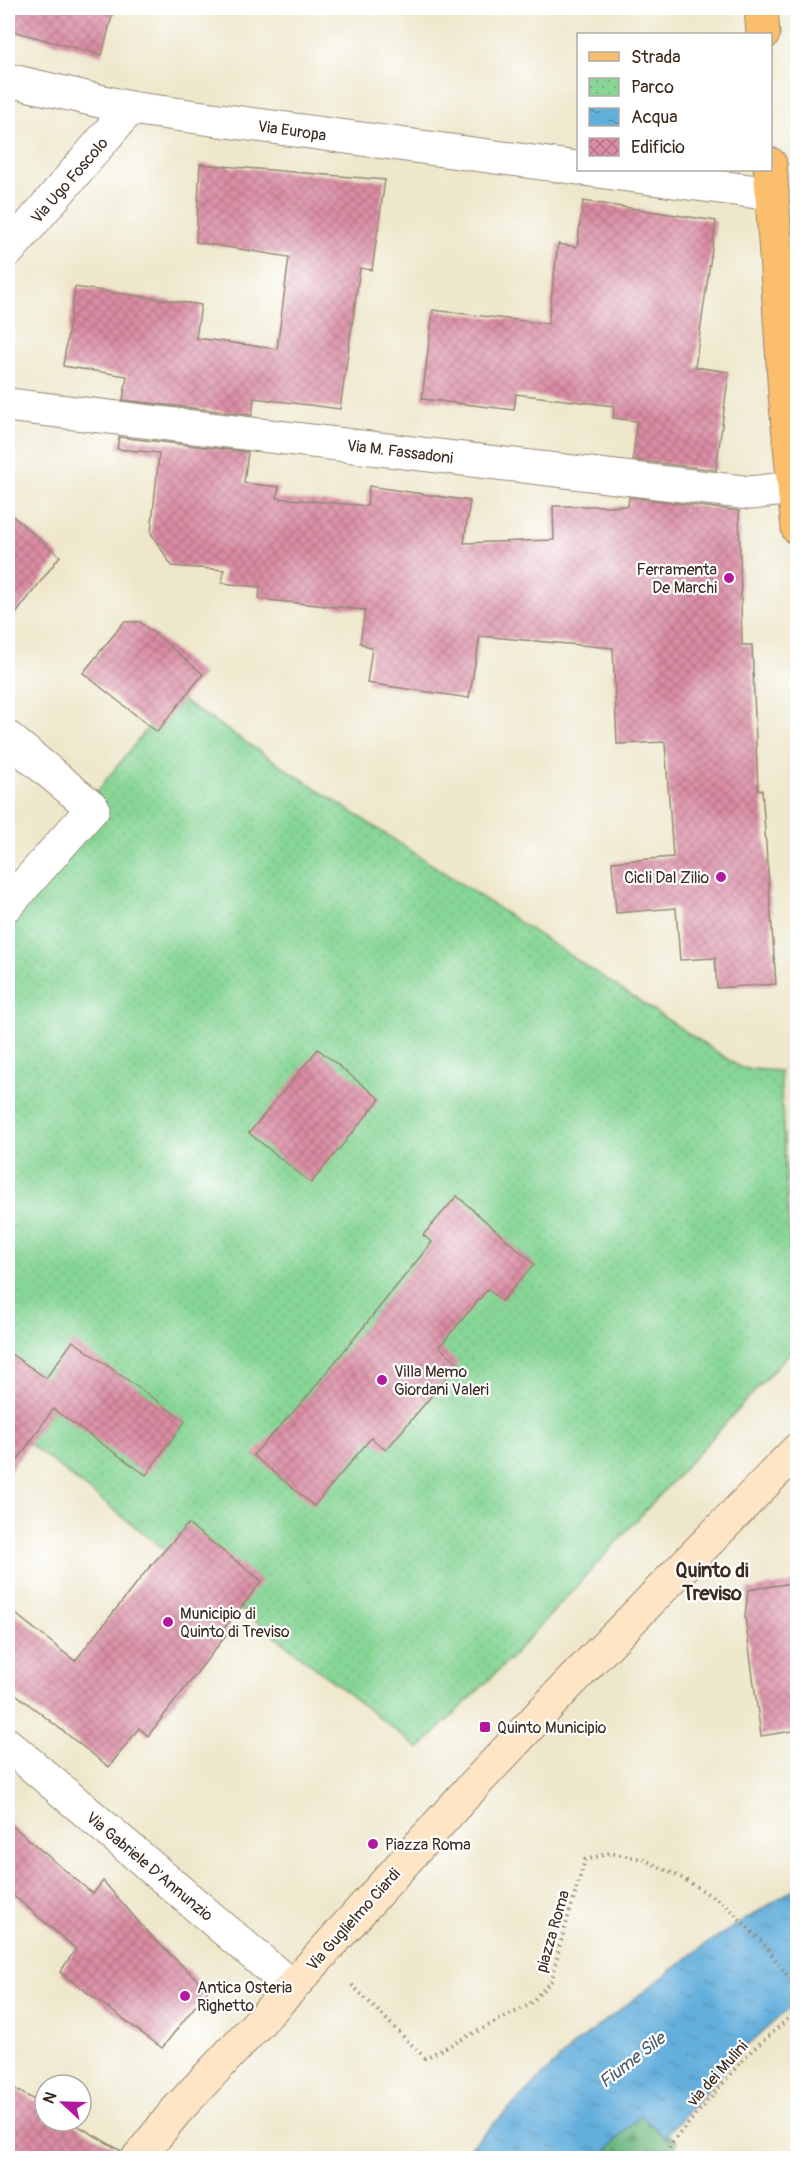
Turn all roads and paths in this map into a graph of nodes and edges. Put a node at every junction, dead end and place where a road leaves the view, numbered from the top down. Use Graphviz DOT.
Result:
graph roads {
  1 [pos="761,8"];
  2 [pos="763,33"];
  3 [pos="8,80"];
  4 [pos="130,108"];
  5 [pos="577,168"];
  6 [pos="610,171"];
  7 [pos="771,179"];
  8 [pos="8,251"];
  9 [pos="791,393"];
  10 [pos="8,405"];
  11 [pos="793,488"];
  12 [pos="798,529"];
  13 [pos="8,738"];
  14 [pos="8,904"];
  15 [pos="798,1449"];
  16 [pos="8,1744"];
  17 [pos="322,1954"];
  18 [pos="292,1987"];
  19 [pos="798,1990"];
  20 [pos="798,2010"];
  21 [pos="138,2158"];
  22 [pos="662,2158"];
  1 -- 2 [label="main road"];
  3 -- 4 [label="street, Via Europa"];
  4 -- 5 [label="street, Via Europa"];
  4 -- 8 [label="street, Via Ugo Foscolo"];
  6 -- 7 [label="street"];
  7 -- 9 [label="main road"];
  9 -- 11 [label="main road"];
  10 -- 11 [label="street, Via M. Fassadoni"];
  11 -- 12 [label="main road"];
  13 -- 14 [label="street"];
  15 -- 17 [label="main road, Via Guglielmo Ciardi"];
  16 -- 18 [label="street, Via Gabriele D'Annunzio"];
  17 -- 18 [label="main road, Via Guglielmo Ciardi"];
  17 -- 19 [label="path, piazza Roma"];
  18 -- 21 [label="main road, Via Guglielmo Ciardi"];
  20 -- 22 [label="path, via dei Mulini"];
}
